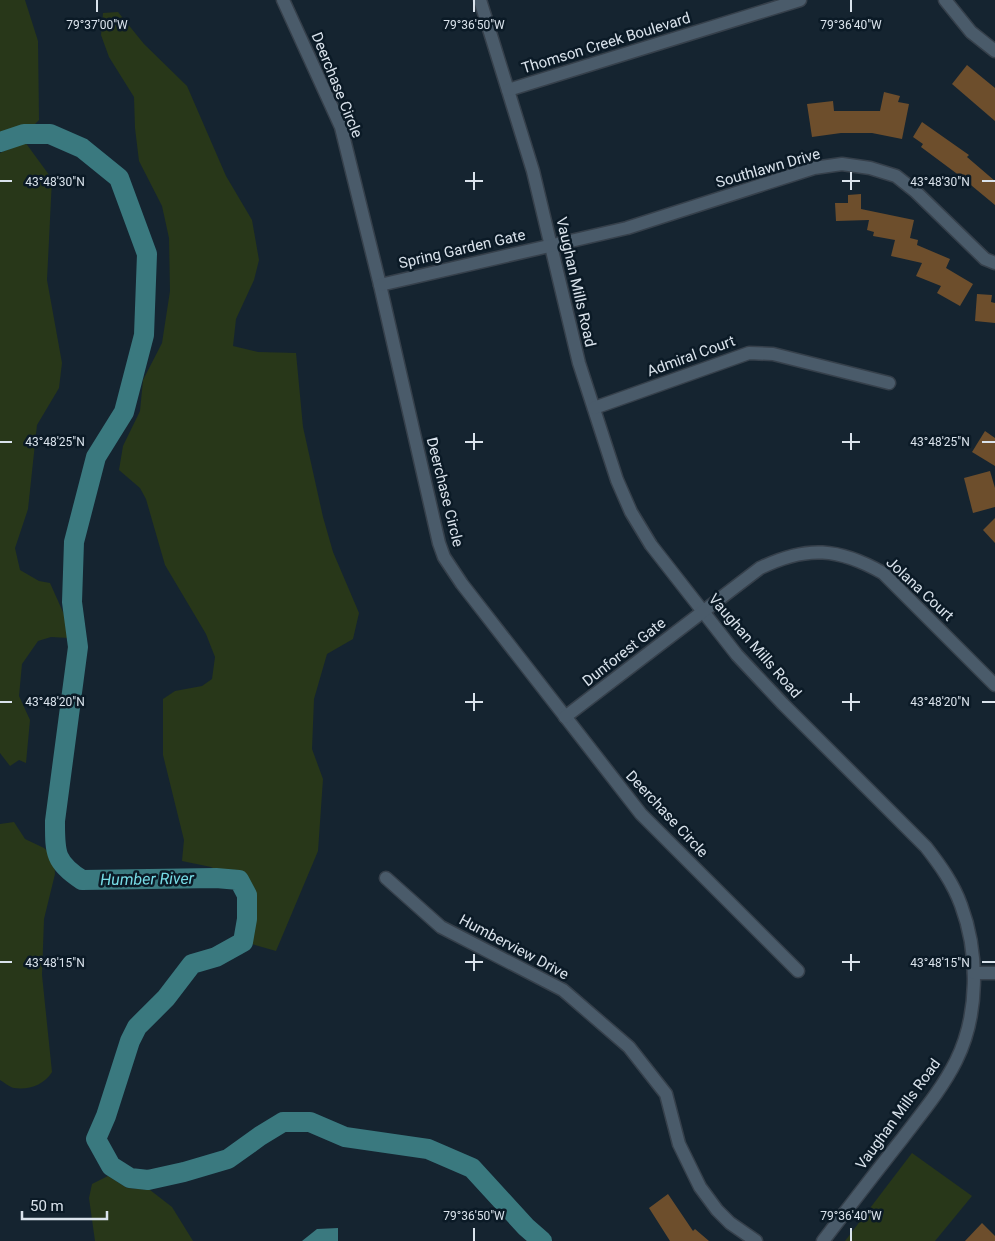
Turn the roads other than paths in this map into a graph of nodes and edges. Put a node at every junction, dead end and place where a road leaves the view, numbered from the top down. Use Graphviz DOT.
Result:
graph roads {
  1 [pos="282,0"];
  2 [pos="480,0"];
  3 [pos="800,0"];
  4 [pos="945,0"];
  5 [pos="995,51"];
  6 [pos="508,90"];
  7 [pos="551,245"];
  8 [pos="995,263"];
  9 [pos="380,285"];
  10 [pos="889,383"];
  11 [pos="594,408"];
  12 [pos="702,611"];
  13 [pos="995,685"];
  14 [pos="565,717"];
  15 [pos="386,878"];
  16 [pos="798,971"];
  17 [pos="995,973"];
  18 [pos="974,974"];
  19 [pos="756,1241"];
  20 [pos="823,1241"];
  1 -- 9 [label="street, Deerchase Circle"];
  2 -- 6 [label="street, Vaughan Mills Road"];
  3 -- 6 [label="street, Thomson Creek Boulevard"];
  4 -- 5 [label="street"];
  6 -- 7 [label="street, Vaughan Mills Road"];
  7 -- 8 [label="street, Southlawn Drive"];
  7 -- 9 [label="street, Spring Garden Gate"];
  7 -- 11 [label="street, Vaughan Mills Road"];
  9 -- 14 [label="street, Deerchase Circle"];
  10 -- 11 [label="street, Admiral Court"];
  11 -- 12 [label="street, Vaughan Mills Road"];
  12 -- 13 [label="street, Jolana Court"];
  12 -- 14 [label="street, Dunforest Gate"];
  12 -- 18 [label="street, Vaughan Mills Road"];
  14 -- 16 [label="street, Deerchase Circle"];
  15 -- 19 [label="street, Humberview Drive"];
  17 -- 18 [label="street"];
  18 -- 20 [label="street, Vaughan Mills Road"];
}
